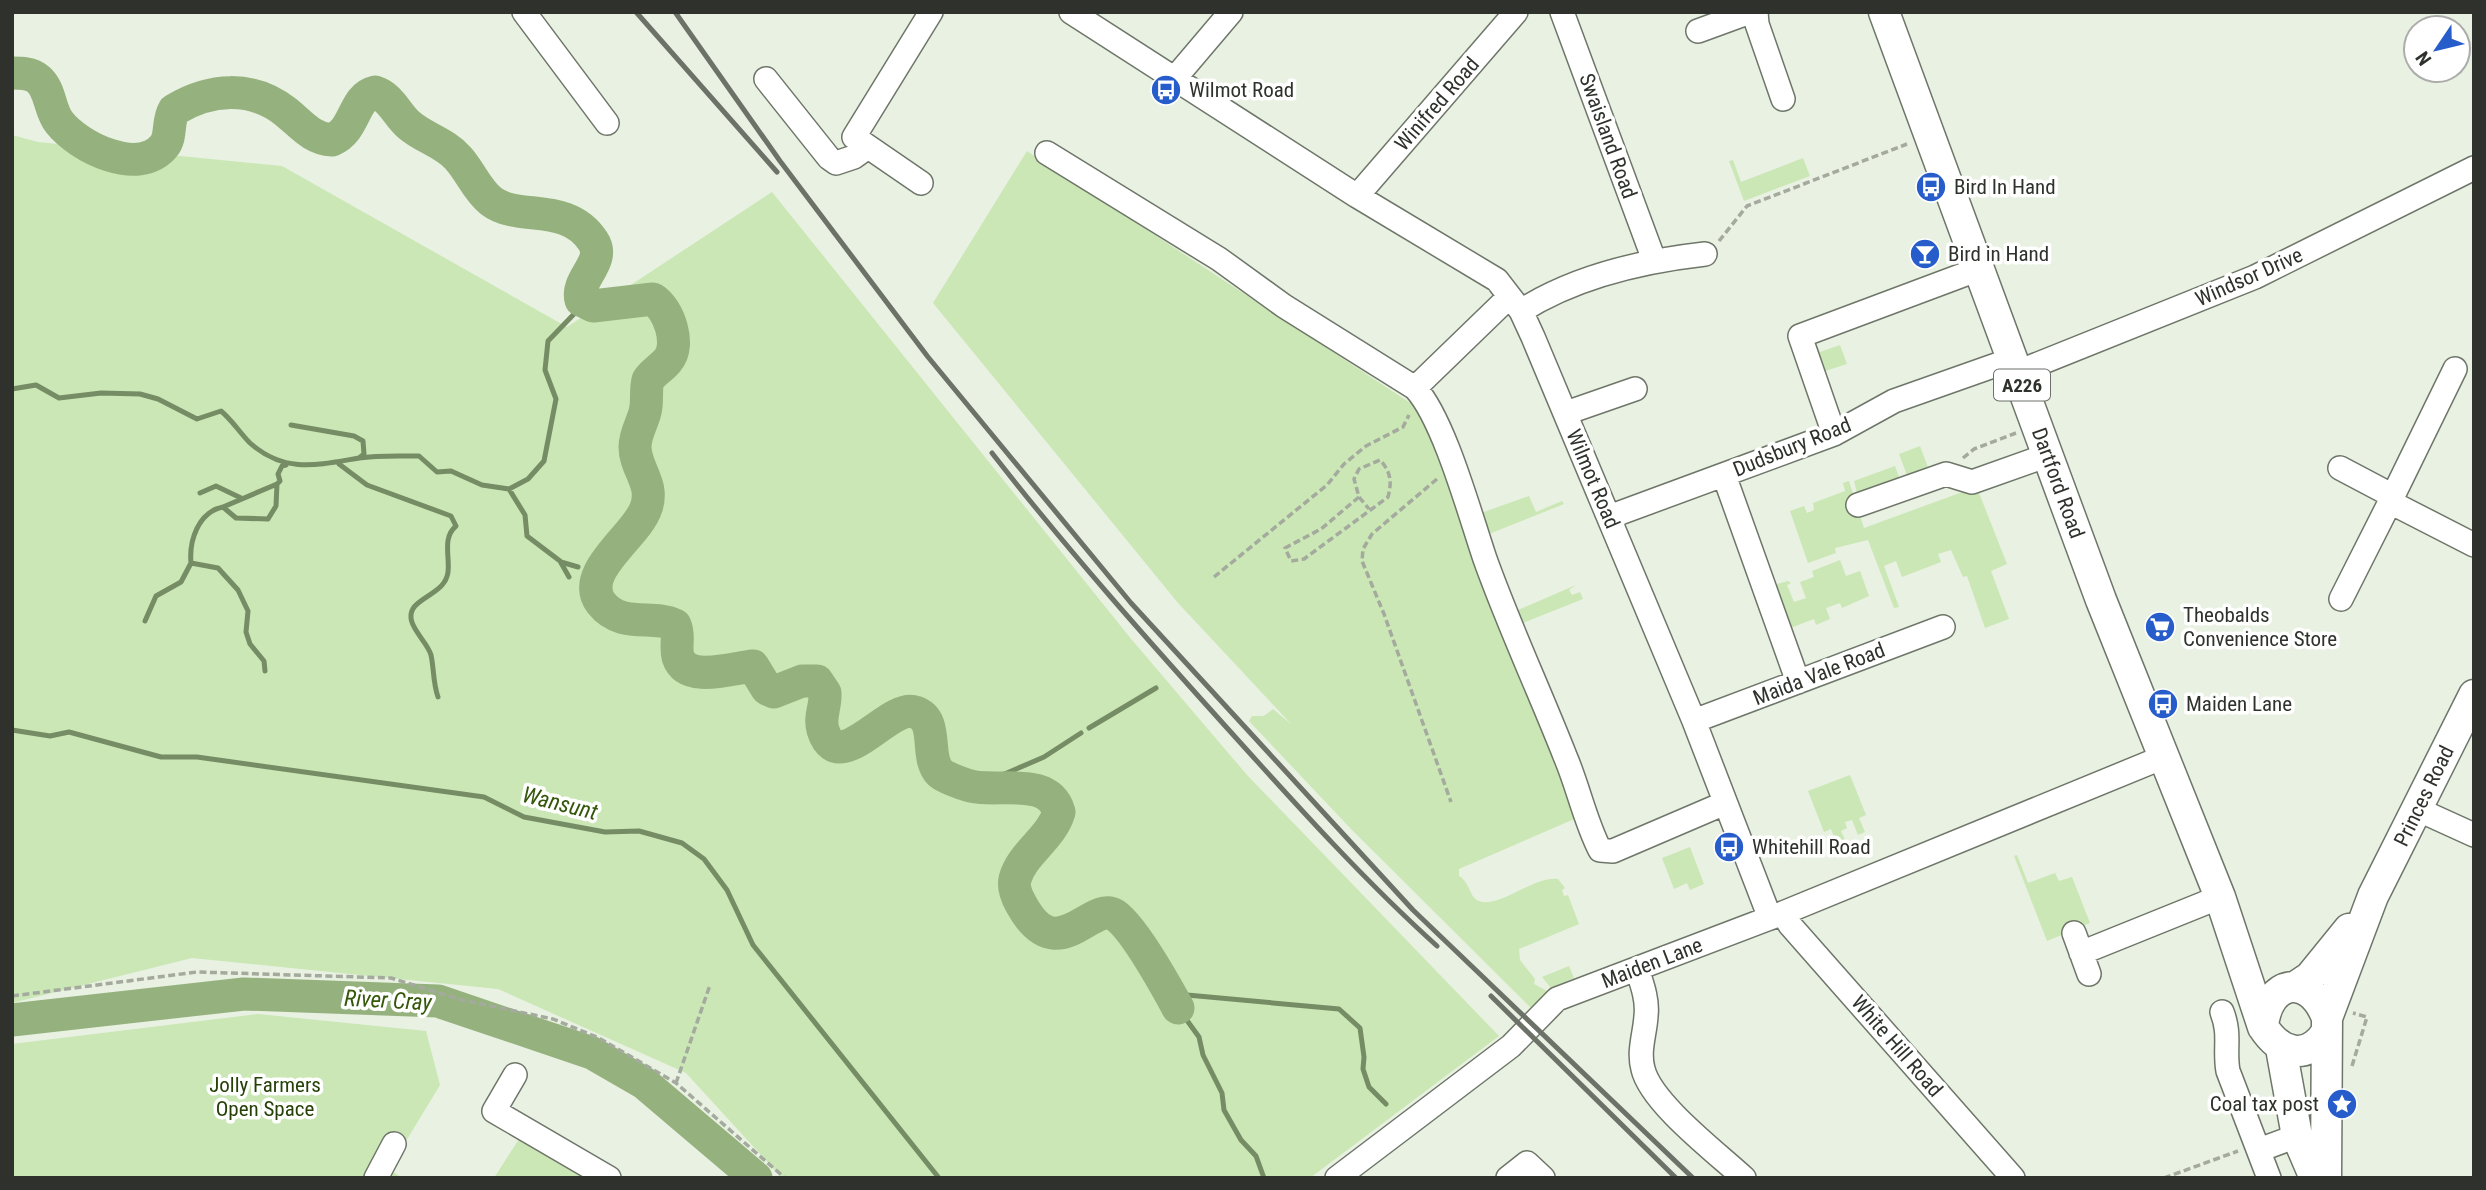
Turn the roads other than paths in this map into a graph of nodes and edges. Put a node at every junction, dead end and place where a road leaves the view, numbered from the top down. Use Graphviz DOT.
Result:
graph roads {
  1 [pos="524,12"];
  2 [pos="931,12"];
  3 [pos="1071,12"];
  4 [pos="1231,12"];
  5 [pos="1516,12"];
  6 [pos="1562,12"];
  7 [pos="1750,12"];
  8 [pos="1756,12"];
  9 [pos="1884,12"];
  10 [pos="1102,20"];
  11 [pos="1698,32"];
  12 [pos="1175,78"];
  13 [pos="766,79"];
  14 [pos="1783,99"];
  15 [pos="607,123"];
  16 [pos="868,147"];
  17 [pos="1047,153"];
  18 [pos="2474,168"];
  19 [pos="921,183"];
  20 [pos="1357,196"];
  21 [pos="1706,254"];
  22 [pos="1654,260"];
  23 [pos="1979,269"];
  24 [pos="1515,304"];
  25 [pos="2015,366"];
  26 [pos="2455,369"];
  27 [pos="1635,389"];
  28 [pos="1420,393"];
  29 [pos="1566,413"];
  30 [pos="1834,434"];
  31 [pos="2048,455"];
  32 [pos="2340,468"];
  33 [pos="1724,475"];
  34 [pos="2391,499"];
  35 [pos="1858,505"];
  36 [pos="1609,517"];
  37 [pos="2474,545"];
  38 [pos="2341,598"];
  39 [pos="1943,627"];
  40 [pos="1798,682"];
  41 [pos="2474,695"];
  42 [pos="1694,721"];
  43 [pos="2165,756"];
  44 [pos="1725,803"];
  45 [pos="2419,810"];
  46 [pos="2474,835"];
  47 [pos="2373,896"];
  48 [pos="2220,897"];
  49 [pos="1777,916"];
  50 [pos="2239,951"];
  51 [pos="2081,953"];
  52 [pos="1637,970"];
  53 [pos="2288,988"];
  54 [pos="2222,1012"];
  55 [pos="2335,1021"];
  56 [pos="2272,1038"];
  57 [pos="515,1075"];
  58 [pos="2297,1136"];
  59 [pos="394,1144"];
  60 [pos="2258,1147"];
  61 [pos="376,1178"];
  62 [pos="610,1178"];
  63 [pos="1338,1178"];
  64 [pos="1508,1178"];
  65 [pos="1543,1178"];
  66 [pos="1744,1178"];
  67 [pos="2013,1178"];
  68 [pos="2269,1178"];
  69 [pos="2315,1178"];
  70 [pos="2326,1178"];
  1 -- 15 [label="street"];
  2 -- 16 [label="street"];
  3 -- 10 [label="street, Wilmot Road"];
  4 -- 12 [label="street"];
  5 -- 20 [label="street, Winifred Road"];
  6 -- 22 [label="street, Swaisland Road"];
  7 -- 11 [label="street"];
  8 -- 14 [label="street"];
  9 -- 23 [label="main road, Dartford Road / A226"];
  10 -- 12 [label="street, Wilmot Road"];
  12 -- 20 [label="street, Wilmot Road"];
  13 -- 16 [label="street"];
  16 -- 19 [label="street"];
  17 -- 28 [label="street"];
  18 -- 25 [label="street, Windsor Drive"];
  20 -- 24 [label="street, Wilmot Road"];
  21 -- 22 [label="street"];
  22 -- 24 [label="street"];
  23 -- 25 [label="main road, Dartford Road / A226"];
  23 -- 30 [label="street"];
  24 -- 28 [label="street"];
  24 -- 29 [label="street, Wilmot Road"];
  25 -- 30 [label="street, Dudsbury Road"];
  25 -- 31 [label="main road, Dartford Road / A226"];
  26 -- 34 [label="street"];
  27 -- 29 [label="street"];
  28 -- 44 [label="street"];
  29 -- 36 [label="street, Wilmot Road"];
  30 -- 33 [label="street, Dudsbury Road"];
  31 -- 35 [label="street"];
  31 -- 43 [label="main road, Dartford Road / A226"];
  32 -- 34 [label="street"];
  33 -- 36 [label="street, Dudsbury Road"];
  33 -- 40 [label="street"];
  34 -- 37 [label="street"];
  34 -- 38 [label="street"];
  36 -- 42 [label="street, Wilmot Road"];
  39 -- 40 [label="street, Maida Vale Road"];
  40 -- 42 [label="street, Maida Vale Road"];
  41 -- 45 [label="main road, Princes Road"];
  42 -- 44 [label="street, Wilmot Road"];
  43 -- 48 [label="main road, Dartford Road / A226"];
  43 -- 49 [label="street, Maiden Lane"];
  44 -- 49 [label="street, Wilmot Road"];
  45 -- 46 [label="street"];
  45 -- 47 [label="main road, Princes Road"];
  47 -- 53 [label="main road, Princes Road"];
  47 -- 55 [label="main road, Princes Road"];
  48 -- 50 [label="main road, Dartford Road / A226"];
  48 -- 51 [label="street"];
  49 -- 52 [label="street, Maiden Lane"];
  49 -- 67 [label="street, White Hill Road"];
  50 -- 53 [label="main road, Dartford Road / A226"];
  50 -- 56 [label="main road, Dartford Road / A226"];
  52 -- 63 [label="street, Maiden Lane"];
  52 -- 66 [label="street"];
  53 -- 55 [label="main road"];
  53 -- 56 [label="main road"];
  54 -- 60 [label="street"];
  55 -- 56 [label="main road"];
  55 -- 70 [label="main road"];
  56 -- 58 [label="main road, Dartford Road"];
  57 -- 62 [label="street"];
  58 -- 60 [label="street"];
  58 -- 69 [label="main road, Dartford Road"];
  59 -- 61 [label="street"];
  60 -- 68 [label="street"];
  64 -- 65 [label="street"];
}
